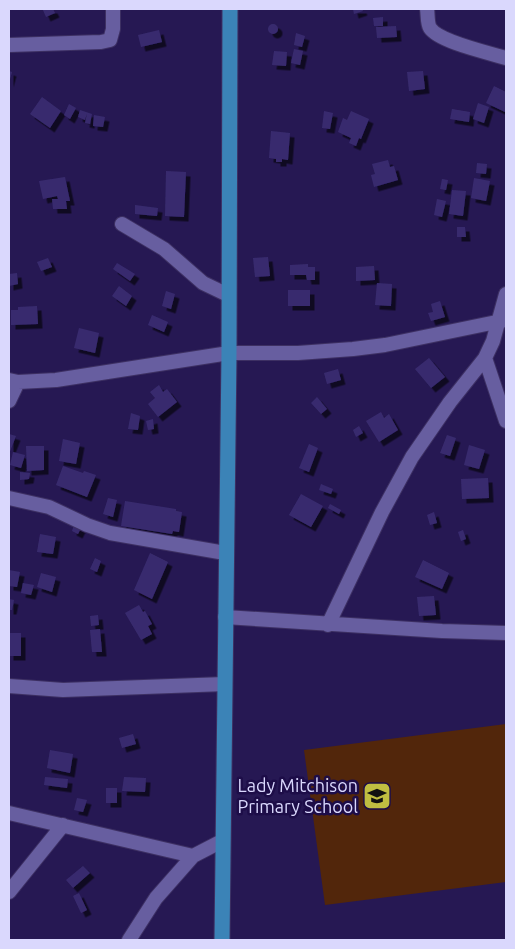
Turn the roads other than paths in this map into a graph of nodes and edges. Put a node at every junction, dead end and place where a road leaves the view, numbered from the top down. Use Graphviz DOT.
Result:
graph roads {
  1 [pos="113,9"];
  2 [pos="230,9"];
  3 [pos="427,9"];
  4 [pos="9,45"];
  5 [pos="506,58"];
  6 [pos="122,224"];
  7 [pos="506,294"];
  8 [pos="228,296"];
  9 [pos="502,321"];
  10 [pos="229,354"];
  11 [pos="485,358"];
  12 [pos="14,381"];
  13 [pos="9,401"];
  14 [pos="506,421"];
  15 [pos="9,498"];
  16 [pos="225,553"];
  17 [pos="225,617"];
  18 [pos="328,625"];
  19 [pos="506,633"];
  20 [pos="225,684"];
  21 [pos="9,686"];
  22 [pos="9,813"];
  23 [pos="63,825"];
  24 [pos="222,841"];
  25 [pos="193,856"];
  26 [pos="9,892"];
  27 [pos="129,940"];
  28 [pos="222,940"];
  1 -- 4 [label="street"];
  2 -- 8 [label="main road"];
  3 -- 5 [label="street"];
  6 -- 8 [label="street"];
  7 -- 9 [label="street"];
  8 -- 10 [label="main road"];
  9 -- 10 [label="street"];
  9 -- 11 [label="street"];
  10 -- 12 [label="street"];
  10 -- 16 [label="main road"];
  11 -- 14 [label="street"];
  11 -- 18 [label="street"];
  12 -- 13 [label="street"];
  15 -- 16 [label="street"];
  16 -- 17 [label="main road"];
  17 -- 18 [label="street"];
  17 -- 20 [label="main road"];
  18 -- 19 [label="street"];
  20 -- 21 [label="street"];
  20 -- 24 [label="main road"];
  22 -- 23 [label="street"];
  23 -- 25 [label="street"];
  23 -- 26 [label="street"];
  24 -- 25 [label="street"];
  24 -- 28 [label="main road"];
  25 -- 27 [label="street"];
}
